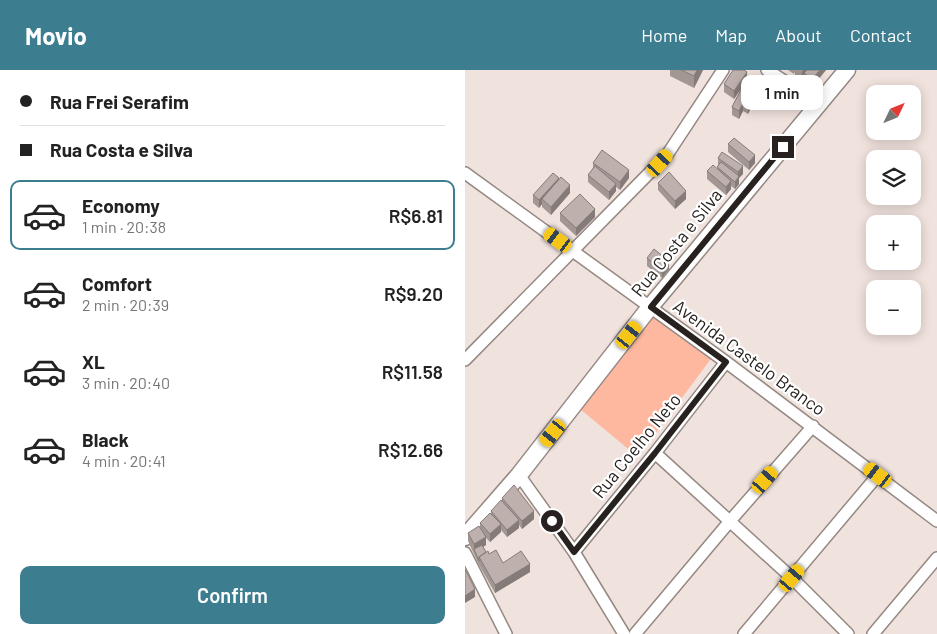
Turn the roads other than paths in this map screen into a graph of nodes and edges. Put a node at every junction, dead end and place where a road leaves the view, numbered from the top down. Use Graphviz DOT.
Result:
graph roads {
  1 [pos="723,70"];
  2 [pos="767,70"];
  3 [pos="847,70"];
  4 [pos="819,103"];
  5 [pos="465,173"];
  6 [pos="573,252"];
  7 [pos="651,307"];
  8 [pos="465,360"];
  9 [pos="726,362"];
  10 [pos="813,426"];
  11 [pos="655,453"];
  12 [pos="519,475"];
  13 [pos="878,475"];
  14 [pos="730,521"];
  15 [pos="937,521"];
  16 [pos="465,537"];
  17 [pos="574,552"];
  18 [pos="465,553"];
  19 [pos="937,558"];
  20 [pos="792,578"];
  21 [pos="505,634"];
  22 [pos="624,634"];
  23 [pos="635,634"];
  24 [pos="744,634"];
  25 [pos="848,634"];
  26 [pos="873,634"];
  1 -- 6 [label="street"];
  2 -- 4 [label="street"];
  3 -- 4 [label="street, Rua Costa e Silva"];
  4 -- 7 [label="street, Rua Costa e Silva"];
  5 -- 6 [label="street, Avenida Castelo Branco"];
  6 -- 7 [label="street, Avenida Castelo Branco"];
  6 -- 8 [label="street"];
  7 -- 9 [label="street, Avenida Castelo Branco"];
  7 -- 12 [label="street, Rua Costa e Silva"];
  9 -- 10 [label="street, Avenida Castelo Branco"];
  9 -- 11 [label="street, Rua Coelho Neto"];
  10 -- 13 [label="street, Avenida Castelo Branco"];
  10 -- 14 [label="street"];
  11 -- 14 [label="street"];
  11 -- 17 [label="street, Rua Coelho Neto"];
  12 -- 16 [label="street, Rua Costa e Silva"];
  12 -- 17 [label="street"];
  13 -- 15 [label="street, Avenida Castelo Branco"];
  13 -- 20 [label="street"];
  14 -- 20 [label="street"];
  14 -- 23 [label="street"];
  17 -- 22 [label="street"];
  18 -- 21 [label="street"];
  19 -- 26 [label="street"];
  20 -- 24 [label="street"];
  20 -- 25 [label="street"];
}
